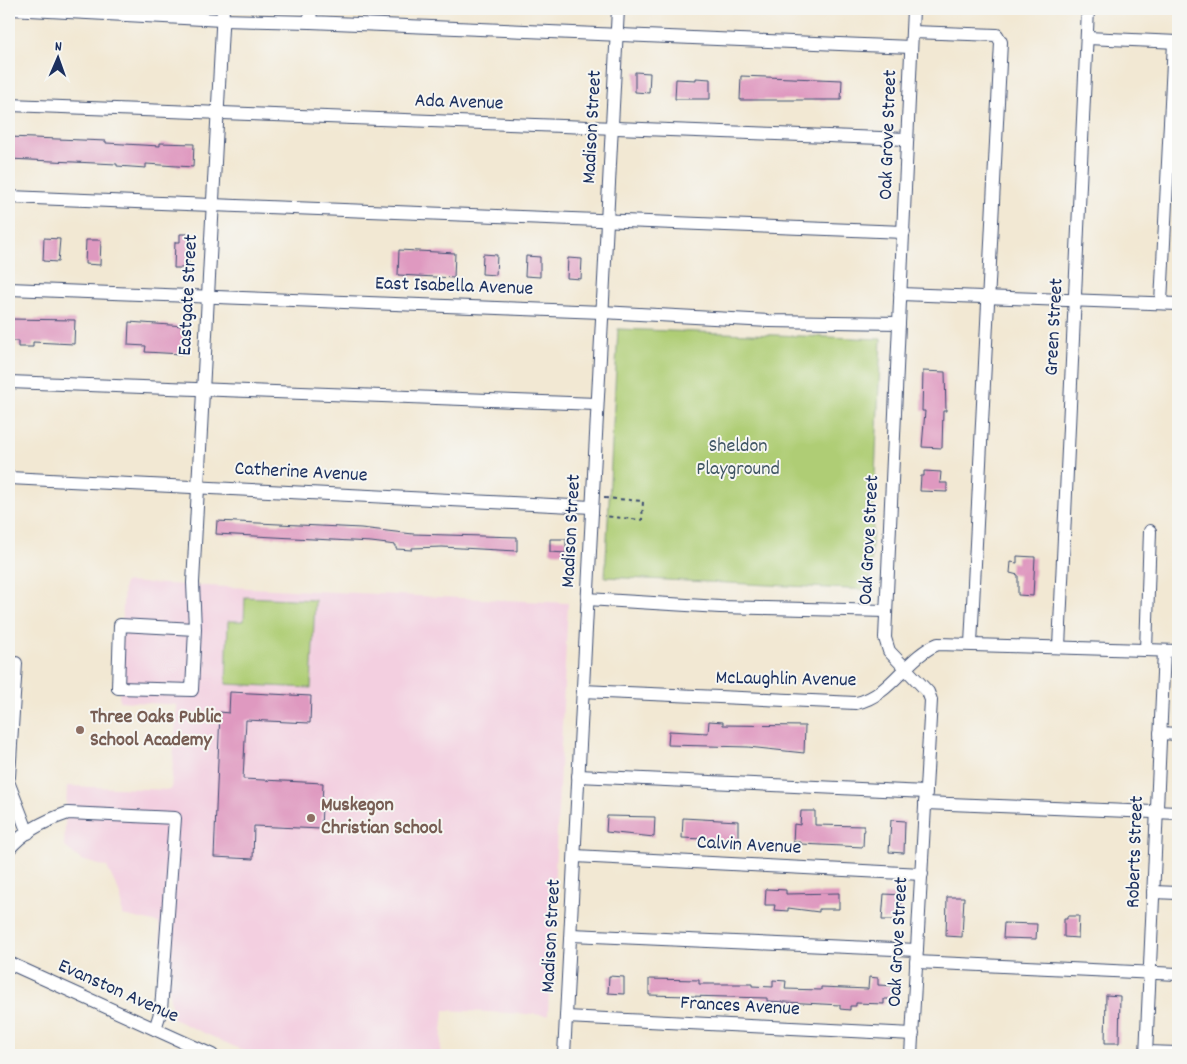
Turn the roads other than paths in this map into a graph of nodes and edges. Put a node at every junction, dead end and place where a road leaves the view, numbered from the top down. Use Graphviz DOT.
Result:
graph roads {
  1 [pos="10,9"];
  2 [pos="311,9"];
  3 [pos="618,9"];
  4 [pos="913,9"];
  5 [pos="1088,9"];
  6 [pos="126,11"];
  7 [pos="165,12"];
  8 [pos="223,14"];
  9 [pos="310,22"];
  10 [pos="912,32"];
  11 [pos="616,35"];
  12 [pos="1087,38"];
  13 [pos="1176,42"];
  14 [pos="911,47"];
  15 [pos="9,105"];
  16 [pos="218,112"];
  17 [pos="611,127"];
  18 [pos="907,139"];
  19 [pos="9,197"];
  20 [pos="213,204"];
  21 [pos="607,219"];
  22 [pos="904,232"];
  23 [pos="9,289"];
  24 [pos="900,294"];
  25 [pos="208,297"];
  26 [pos="987,297"];
  27 [pos="1075,300"];
  28 [pos="1162,303"];
  29 [pos="1178,304"];
  30 [pos="602,312"];
  31 [pos="898,323"];
  32 [pos="9,382"];
  33 [pos="203,388"];
  34 [pos="597,404"];
  35 [pos="9,478"];
  36 [pos="198,487"];
  37 [pos="594,507"];
  38 [pos="1150,531"];
  39 [pos="587,599"];
  40 [pos="886,611"];
  41 [pos="195,629"];
  42 [pos="971,644"];
  43 [pos="1059,647"];
  44 [pos="1146,650"];
  45 [pos="1164,651"];
  46 [pos="1178,652"];
  47 [pos="12,663"];
  48 [pos="906,668"];
  49 [pos="582,691"];
  50 [pos="1160,733"];
  51 [pos="1178,734"];
  52 [pos="578,776"];
  53 [pos="9,777"];
  54 [pos="9,784"];
  55 [pos="926,798"];
  56 [pos="1156,812"];
  57 [pos="1178,812"];
  58 [pos="28,833"];
  59 [pos="10,845"];
  60 [pos="575,856"];
  61 [pos="922,874"];
  62 [pos="1153,892"];
  63 [pos="1178,893"];
  64 [pos="570,935"];
  65 [pos="917,956"];
  66 [pos="9,963"];
  67 [pos="1149,972"];
  68 [pos="1178,974"];
  69 [pos="566,1017"];
  70 [pos="154,1028"];
  71 [pos="912,1034"];
  72 [pos="192,1051"];
  73 [pos="1146,1053"];
  74 [pos="1178,1053"];
  75 [pos="212,1055"];
  76 [pos="564,1055"];
  77 [pos="911,1055"];
  1 -- 6 [label="street"];
  2 -- 9 [label="street"];
  3 -- 11 [label="street, Madison Street"];
  4 -- 10 [label="street, Oak Grove Street"];
  5 -- 12 [label="street, Green Street"];
  6 -- 7 [label="street"];
  7 -- 8 [label="street"];
  8 -- 9 [label="street"];
  8 -- 16 [label="street, Eastgate Street"];
  9 -- 11 [label="street"];
  10 -- 14 [label="street, Oak Grove Street"];
  10 -- 26 [label="street"];
  11 -- 14 [label="street"];
  11 -- 17 [label="street, Madison Street"];
  12 -- 13 [label="street"];
  12 -- 27 [label="street, Green Street"];
  13 -- 28 [label="street"];
  14 -- 18 [label="street, Oak Grove Street"];
  15 -- 16 [label="street, Ada Avenue"];
  16 -- 17 [label="street, Ada Avenue"];
  16 -- 20 [label="street, Eastgate Street"];
  17 -- 18 [label="street, Ada Avenue"];
  17 -- 21 [label="street, Madison Street"];
  18 -- 22 [label="street, Oak Grove Street"];
  19 -- 20 [label="street"];
  20 -- 21 [label="street"];
  20 -- 25 [label="street, Eastgate Street"];
  21 -- 22 [label="street"];
  21 -- 30 [label="street, Madison Street"];
  22 -- 24 [label="street, Oak Grove Street"];
  23 -- 25 [label="street, East Isabella Avenue"];
  24 -- 26 [label="street"];
  24 -- 31 [label="street, Oak Grove Street"];
  25 -- 30 [label="street, East Isabella Avenue"];
  25 -- 33 [label="street, Eastgate Street"];
  26 -- 27 [label="street"];
  26 -- 42 [label="street"];
  27 -- 28 [label="street"];
  27 -- 43 [label="street, Green Street"];
  28 -- 29 [label="street"];
  30 -- 31 [label="street, East Isabella Avenue"];
  30 -- 34 [label="street, Madison Street"];
  31 -- 40 [label="street, Oak Grove Street"];
  32 -- 33 [label="street"];
  33 -- 34 [label="street"];
  33 -- 36 [label="street, Eastgate Street"];
  34 -- 37 [label="street, Madison Street"];
  35 -- 36 [label="street, Catherine Avenue"];
  36 -- 37 [label="street, Catherine Avenue"];
  36 -- 41 [label="street, Eastgate Street"];
  37 -- 39 [label="street, Madison Street"];
  38 -- 44 [label="street"];
  39 -- 40 [label="street"];
  39 -- 49 [label="street, Madison Street"];
  40 -- 48 [label="street, Oak Grove Street"];
  41 -- 41 [label="street, Eastgate Street"];
  42 -- 43 [label="street, McLaughlin Avenue"];
  42 -- 48 [label="street, McLaughlin Avenue"];
  43 -- 44 [label="street, McLaughlin Avenue"];
  44 -- 45 [label="street, McLaughlin Avenue"];
  45 -- 46 [label="street, McLaughlin Avenue"];
  45 -- 50 [label="street, Roberts Street"];
  47 -- 53 [label="street"];
  48 -- 49 [label="street, McLaughlin Avenue"];
  48 -- 55 [label="street, Oak Grove Street"];
  49 -- 52 [label="street, Madison Street"];
  50 -- 51 [label="street"];
  50 -- 56 [label="street, Roberts Street"];
  52 -- 55 [label="street"];
  52 -- 60 [label="street, Madison Street"];
  54 -- 58 [label="street"];
  55 -- 56 [label="street"];
  55 -- 61 [label="street, Oak Grove Street"];
  56 -- 57 [label="street"];
  56 -- 62 [label="street, Roberts Street"];
  58 -- 59 [label="street"];
  58 -- 70 [label="street"];
  60 -- 61 [label="street, Calvin Avenue"];
  60 -- 64 [label="street, Madison Street"];
  61 -- 65 [label="street, Oak Grove Street"];
  62 -- 63 [label="street"];
  62 -- 67 [label="street, Roberts Street"];
  64 -- 65 [label="street"];
  64 -- 69 [label="street, Madison Street"];
  65 -- 67 [label="street"];
  65 -- 71 [label="street, Oak Grove Street"];
  66 -- 70 [label="street, Evanston Avenue"];
  67 -- 68 [label="street"];
  67 -- 73 [label="street, Roberts Street"];
  69 -- 71 [label="street, Frances Avenue"];
  69 -- 76 [label="street, Madison Street"];
  70 -- 72 [label="street, Evanston Avenue"];
  71 -- 77 [label="street, Oak Grove Street"];
  72 -- 75 [label="street, Evanston Avenue"];
  73 -- 74 [label="street"];
}
